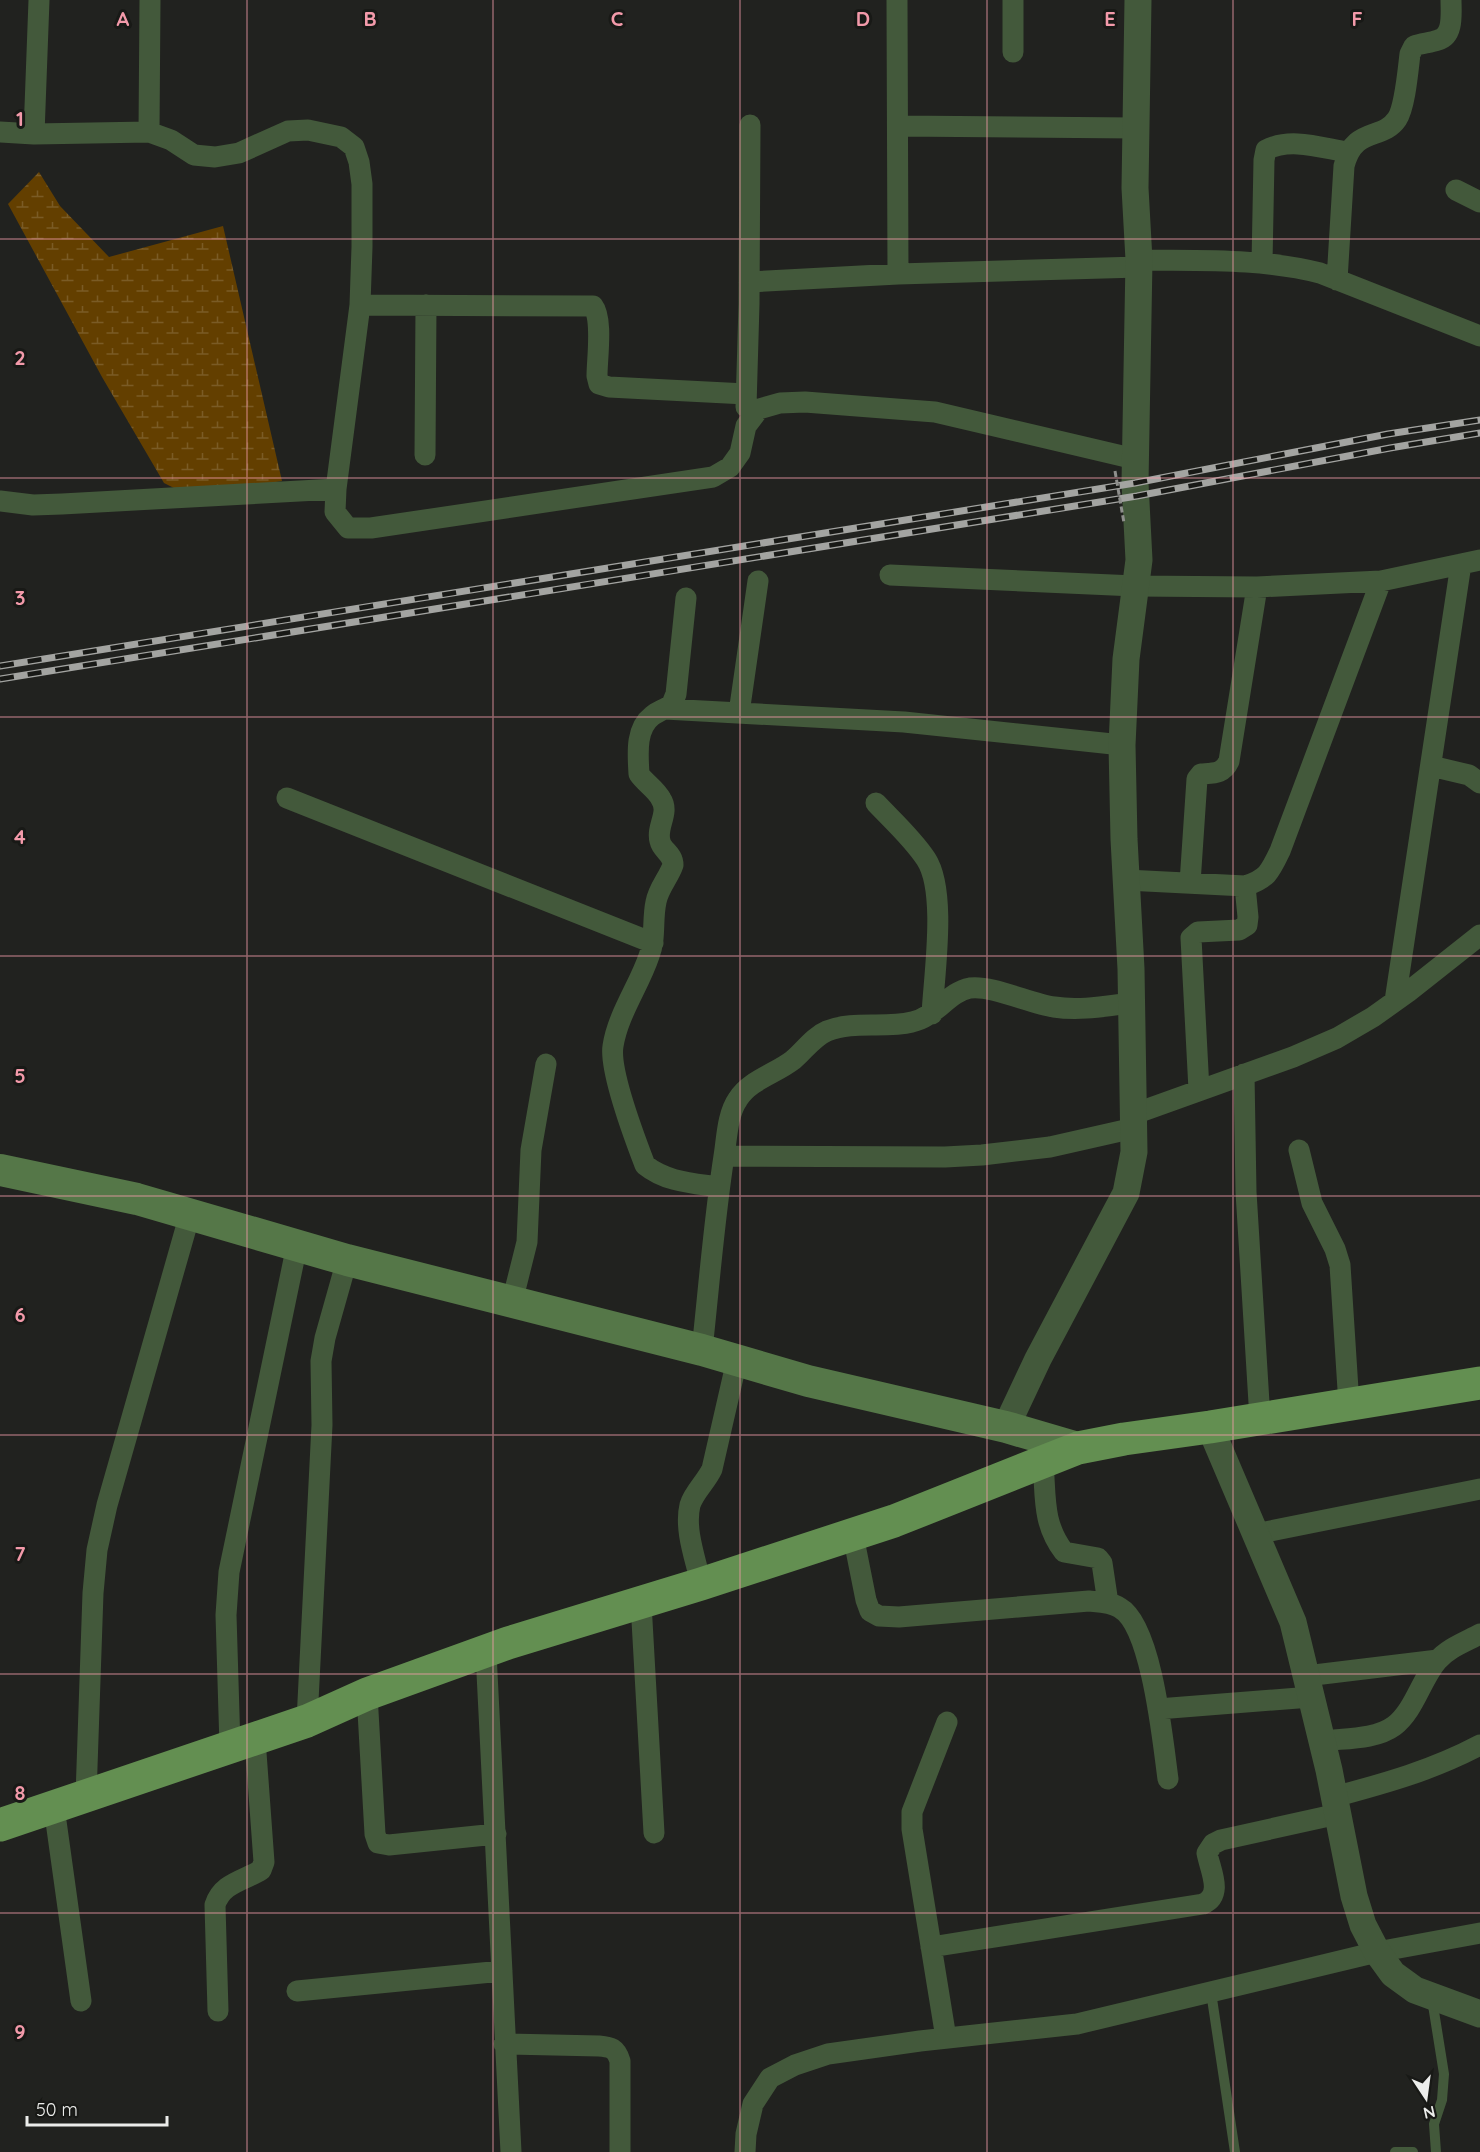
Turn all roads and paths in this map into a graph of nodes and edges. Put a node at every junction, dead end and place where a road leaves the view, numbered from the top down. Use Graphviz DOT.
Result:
graph roads {
  1 [pos="39,0"];
  2 [pos="150,0"];
  3 [pos="897,0"];
  4 [pos="1013,0"];
  5 [pos="1138,0"];
  6 [pos="1451,0"];
  7 [pos="1013,52"];
  8 [pos="750,125"];
  9 [pos="898,126"];
  10 [pos="1136,128"];
  11 [pos="0,132"];
  12 [pos="149,132"];
  13 [pos="34,134"];
  14 [pos="1347,152"];
  15 [pos="1456,190"];
  16 [pos="1480,202"];
  17 [pos="1262,262"];
  18 [pos="1139,263"];
  19 [pos="898,274"];
  20 [pos="1337,280"];
  21 [pos="749,282"];
  22 [pos="360,305"];
  23 [pos="426,305"];
  24 [pos="1480,336"];
  25 [pos="746,394"];
  26 [pos="746,426"];
  27 [pos="425,455"];
  28 [pos="1125,465"];
  29 [pos="336,489"];
  30 [pos="0,501"];
  31 [pos="1124,523"];
  32 [pos="1470,562"];
  33 [pos="890,575"];
  34 [pos="758,581"];
  35 [pos="1381,581"];
  36 [pos="1134,586"];
  37 [pos="1257,586"];
  38 [pos="686,598"];
  39 [pos="665,709"];
  40 [pos="739,713"];
  41 [pos="1122,745"];
  42 [pos="1431,765"];
  43 [pos="1480,783"];
  44 [pos="287,798"];
  45 [pos="876,803"];
  46 [pos="1126,880"];
  47 [pos="1190,883"];
  48 [pos="1245,886"];
  49 [pos="1480,934"];
  50 [pos="653,943"];
  51 [pos="1395,1001"];
  52 [pos="1131,1003"];
  53 [pos="932,1014"];
  54 [pos="546,1064"];
  55 [pos="1244,1074"];
  56 [pos="1199,1090"];
  57 [pos="1134,1121"];
  58 [pos="1299,1150"];
  59 [pos="724,1156"];
  60 [pos="0,1170"];
  61 [pos="719,1187"];
  62 [pos="190,1214"];
  63 [pos="297,1245"];
  64 [pos="347,1260"];
  65 [pos="512,1302"];
  66 [pos="702,1350"];
  67 [pos="737,1360"];
  68 [pos="1480,1383"];
  69 [pos="1349,1405"];
  70 [pos="1260,1419"];
  71 [pos="1006,1427"];
  72 [pos="1210,1427"];
  73 [pos="1078,1448"];
  74 [pos="1043,1462"];
  75 [pos="1480,1489"];
  76 [pos="1256,1534"];
  77 [pos="853,1535"];
  78 [pos="702,1584"];
  79 [pos="641,1603"];
  80 [pos="1108,1603"];
  81 [pos="1480,1634"];
  82 [pos="486,1653"];
  83 [pos="1438,1660"];
  84 [pos="1309,1686"];
  85 [pos="366,1694"];
  86 [pos="1158,1709"];
  87 [pos="308,1721"];
  88 [pos="947,1722"];
  89 [pos="1322,1741"];
  90 [pos="242,1743"];
  91 [pos="1480,1745"];
  92 [pos="1168,1779"];
  93 [pos="86,1796"];
  94 [pos="1336,1806"];
  95 [pos="54,1807"];
  96 [pos="0,1825"];
  97 [pos="654,1833"];
  98 [pos="496,1834"];
  99 [pos="1480,1933"];
  100 [pos="932,1947"];
  101 [pos="1377,1952"];
  102 [pos="502,1971"];
  103 [pos="297,1991"];
  104 [pos="1211,1992"];
  105 [pos="1431,1996"];
  106 [pos="81,2001"];
  107 [pos="218,2011"];
  108 [pos="1480,2014"];
  109 [pos="946,2038"];
  110 [pos="504,2044"];
  111 [pos="511,2152"];
  112 [pos="620,2152"];
  113 [pos="745,2152"];
  114 [pos="1235,2152"];
  115 [pos="1395,2152"];
  116 [pos="1413,2152"];
  117 [pos="1436,2152"];
  1 -- 13 [label="street"];
  2 -- 12 [label="street"];
  3 -- 9 [label="street"];
  4 -- 7 [label="street"];
  5 -- 10 [label="street"];
  6 -- 14 [label="street"];
  8 -- 21 [label="street"];
  9 -- 10 [label="street"];
  9 -- 19 [label="street"];
  10 -- 18 [label="street"];
  11 -- 13 [label="street"];
  12 -- 13 [label="street"];
  12 -- 22 [label="street"];
  14 -- 17 [label="street"];
  14 -- 20 [label="street"];
  15 -- 16 [label="street"];
  17 -- 18 [label="street"];
  17 -- 20 [label="street"];
  18 -- 19 [label="street"];
  18 -- 28 [label="street"];
  19 -- 21 [label="street"];
  20 -- 24 [label="street"];
  21 -- 25 [label="street"];
  22 -- 23 [label="street"];
  22 -- 29 [label="street"];
  23 -- 25 [label="street"];
  23 -- 27 [label="street"];
  25 -- 26 [label="street"];
  26 -- 28 [label="street"];
  26 -- 29 [label="street"];
  28 -- 31 [label="path, bridge"];
  28 -- 36 [label="street"];
  29 -- 30 [label="street"];
  32 -- 35 [label="street"];
  32 -- 42 [label="street"];
  33 -- 36 [label="street"];
  34 -- 40 [label="street"];
  35 -- 37 [label="street"];
  35 -- 48 [label="street"];
  36 -- 37 [label="street"];
  36 -- 41 [label="street"];
  37 -- 47 [label="street"];
  38 -- 39 [label="street"];
  39 -- 40 [label="street"];
  39 -- 50 [label="street"];
  40 -- 41 [label="street"];
  41 -- 46 [label="street"];
  42 -- 43 [label="street"];
  42 -- 51 [label="street"];
  44 -- 50 [label="street"];
  45 -- 53 [label="street"];
  46 -- 47 [label="street"];
  46 -- 52 [label="street"];
  47 -- 48 [label="street"];
  48 -- 56 [label="street"];
  49 -- 51 [label="street"];
  50 -- 61 [label="street"];
  51 -- 55 [label="street"];
  52 -- 53 [label="street"];
  52 -- 57 [label="street"];
  53 -- 59 [label="street"];
  54 -- 65 [label="street"];
  55 -- 56 [label="street"];
  55 -- 70 [label="street"];
  56 -- 57 [label="street"];
  57 -- 59 [label="street"];
  57 -- 71 [label="street"];
  58 -- 69 [label="street"];
  59 -- 61 [label="street"];
  60 -- 62 [label="main road"];
  61 -- 66 [label="street"];
  62 -- 63 [label="main road"];
  62 -- 93 [label="street"];
  63 -- 64 [label="main road"];
  63 -- 90 [label="street"];
  64 -- 65 [label="main road"];
  64 -- 87 [label="street"];
  65 -- 66 [label="main road"];
  66 -- 67 [label="main road"];
  67 -- 71 [label="main road"];
  67 -- 78 [label="street"];
  68 -- 69 [label="main road"];
  69 -- 70 [label="main road"];
  70 -- 72 [label="main road"];
  71 -- 73 [label="main road"];
  72 -- 73 [label="main road"];
  72 -- 76 [label="street"];
  73 -- 74 [label="main road"];
  74 -- 77 [label="main road"];
  74 -- 80 [label="street"];
  75 -- 76 [label="street"];
  76 -- 84 [label="street"];
  77 -- 78 [label="main road"];
  77 -- 80 [label="street"];
  78 -- 79 [label="main road"];
  79 -- 82 [label="main road"];
  79 -- 97 [label="street"];
  80 -- 86 [label="street"];
  81 -- 83 [label="street"];
  82 -- 85 [label="main road"];
  82 -- 98 [label="street"];
  83 -- 84 [label="street"];
  83 -- 89 [label="street"];
  84 -- 86 [label="street"];
  84 -- 89 [label="street"];
  85 -- 87 [label="main road"];
  85 -- 98 [label="street"];
  86 -- 92 [label="street"];
  87 -- 90 [label="main road"];
  88 -- 100 [label="street"];
  89 -- 94 [label="street"];
  90 -- 93 [label="main road"];
  90 -- 107 [label="street"];
  91 -- 94 [label="street"];
  93 -- 95 [label="main road"];
  94 -- 100 [label="street"];
  94 -- 101 [label="street"];
  95 -- 96 [label="main road"];
  95 -- 106 [label="street"];
  98 -- 102 [label="street"];
  99 -- 101 [label="street"];
  100 -- 109 [label="street"];
  101 -- 104 [label="street"];
  101 -- 105 [label="street"];
  102 -- 103 [label="street"];
  102 -- 110 [label="street"];
  104 -- 109 [label="street"];
  104 -- 114 [label="lane"];
  105 -- 108 [label="street"];
  105 -- 117 [label="lane"];
  109 -- 113 [label="street"];
  110 -- 111 [label="street"];
  110 -- 112 [label="street"];
  115 -- 116 [label="lane"];
}
